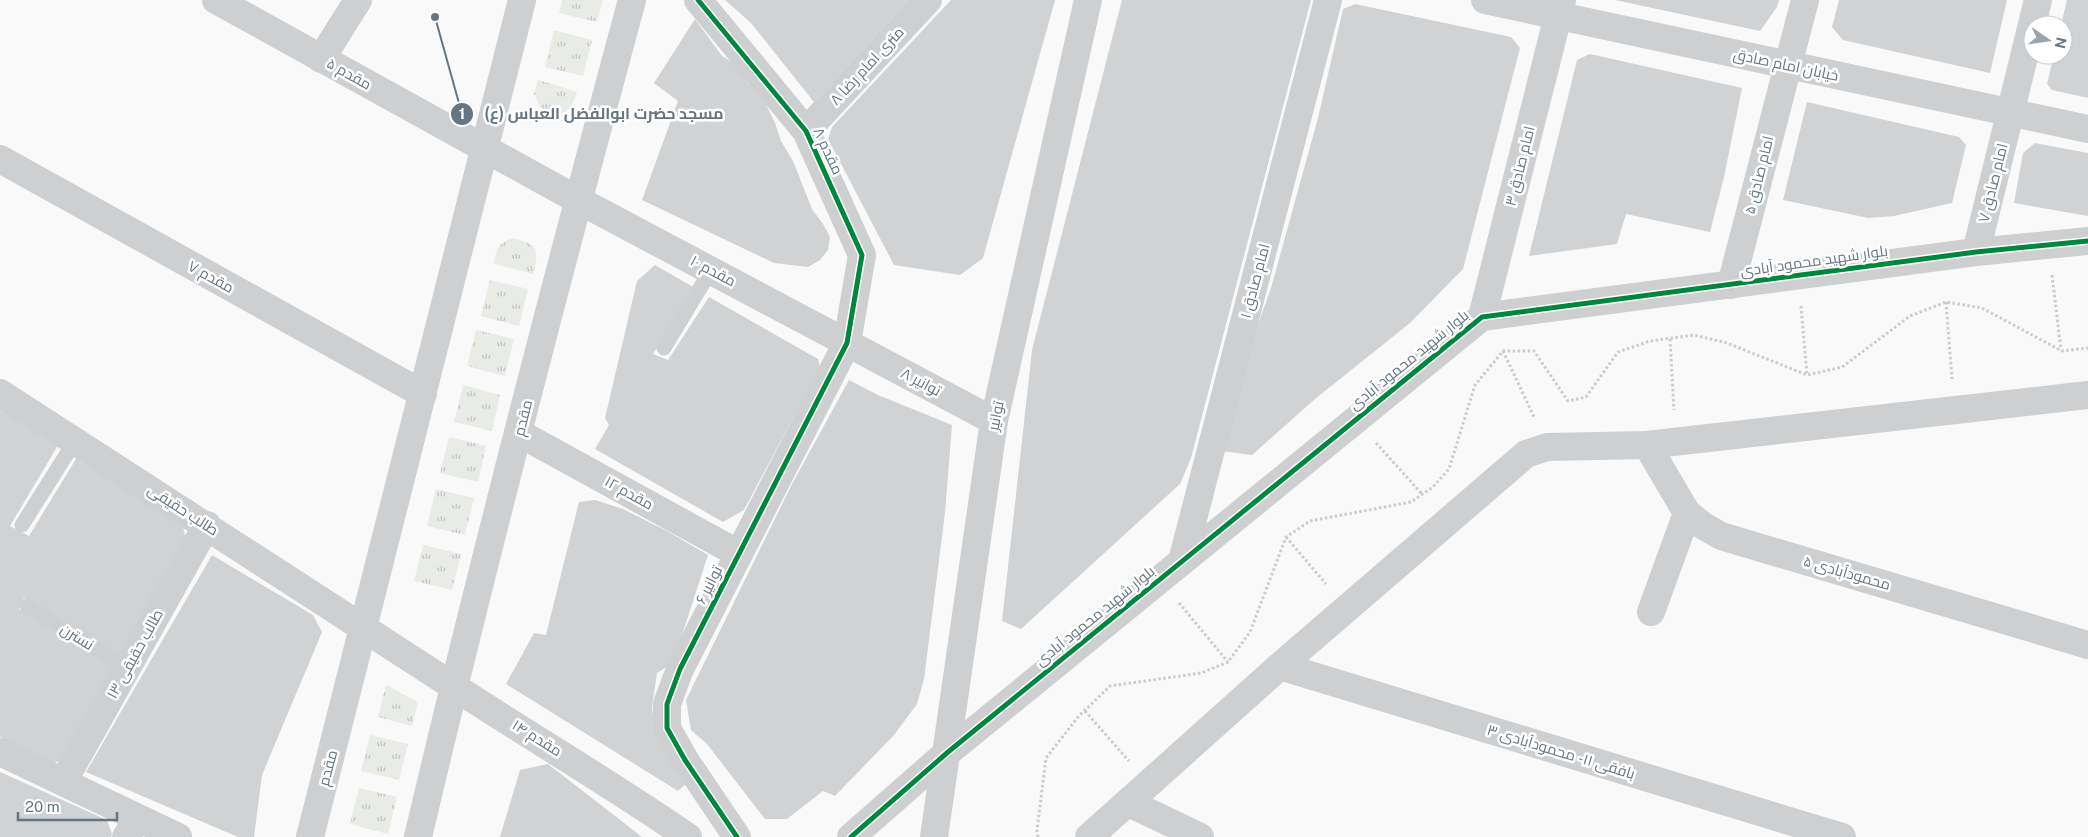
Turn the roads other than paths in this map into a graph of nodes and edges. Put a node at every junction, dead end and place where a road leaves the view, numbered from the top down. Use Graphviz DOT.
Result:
graph roads {
  1 [pos="216,0"];
  2 [pos="358,0"];
  3 [pos="522,0"];
  4 [pos="632,0"];
  5 [pos="698,0"];
  6 [pos="928,0"];
  7 [pos="1088,0"];
  8 [pos="1328,0"];
  9 [pos="1485,0"];
  10 [pos="1805,0"];
  11 [pos="2038,0"];
  12 [pos="1560,8"];
  13 [pos="321,59"];
  14 [pos="1787,65"];
  15 [pos="2011,114"];
  16 [pos="2088,129"];
  17 [pos="806,131"];
  18 [pos="483,147"];
  19 [pos="0,159"];
  20 [pos="578,200"];
  21 [pos="2088,240"];
  22 [pos="1976,252"];
  23 [pos="711,270"];
  24 [pos="1731,285"];
  25 [pos="1482,317"];
  26 [pos="847,343"];
  27 [pos="664,348"];
  28 [pos="0,393"];
  29 [pos="423,394"];
  30 [pos="2088,396"];
  31 [pos="994,421"];
  32 [pos="519,433"];
  33 [pos="75,441"];
  34 [pos="1647,444"];
  35 [pos="1687,513"];
  36 [pos="22,525"];
  37 [pos="207,526"];
  38 [pos="739,554"];
  39 [pos="1182,561"];
  40 [pos="26,606"];
  41 [pos="1651,612"];
  42 [pos="365,627"];
  43 [pos="2088,645"];
  44 [pos="1280,666"];
  45 [pos="127,668"];
  46 [pos="454,687"];
  47 [pos="0,752"];
  48 [pos="948,752"];
  49 [pos="63,782"];
  50 [pos="1129,803"];
  51 [pos="132,827"];
  52 [pos="178,837"];
  53 [pos="310,837"];
  54 [pos="418,837"];
  55 [pos="688,837"];
  56 [pos="737,837"];
  57 [pos="851,837"];
  58 [pos="934,837"];
  59 [pos="1089,837"];
  60 [pos="1200,837"];
  61 [pos="1842,837"];
  1 -- 13 [label="street, مقدم ۵"];
  2 -- 13 [label="street"];
  3 -- 18 [label="street, مقدم"];
  4 -- 20 [label="street, مقدم"];
  5 -- 17 [label="street, مقدم ۸"];
  6 -- 17 [label="street, ۸ متری امام رضا"];
  7 -- 31 [label="street, توانیر"];
  8 -- 39 [label="street, امام صادق ۱"];
  9 -- 12 [label="street, خیابان امام صادق"];
  10 -- 14 [label="street, امام صادق ۵"];
  11 -- 15 [label="street, امام صادق ۷"];
  12 -- 14 [label="street, خیابان امام صادق"];
  12 -- 25 [label="street, امام صادق ۳"];
  13 -- 18 [label="street, مقدم ۵"];
  14 -- 15 [label="street, خیابان امام صادق"];
  14 -- 24 [label="street, امام صادق ۵"];
  15 -- 16 [label="street, خیابان امام صادق"];
  15 -- 22 [label="street, امام صادق ۷"];
  17 -- 26 [label="street, مقدم ۸"];
  18 -- 20 [label="street, مقدم ۵"];
  18 -- 29 [label="street, مقدم"];
  19 -- 29 [label="street, مقدم ۷"];
  20 -- 23 [label="street, مقدم ۱۰"];
  20 -- 32 [label="street, مقدم"];
  21 -- 22 [label="street, بلوار شهید محمود آبادی"];
  22 -- 24 [label="street, بلوار شهید محمود آبادی"];
  23 -- 26 [label="street, مقدم ۱۰"];
  23 -- 27 [label="lane"];
  24 -- 25 [label="street, بلوار شهید محمود آبادی"];
  25 -- 39 [label="street, بلوار شهید محمود آبادی"];
  26 -- 31 [label="street, توانیر ۸"];
  26 -- 38 [label="street, توانیر ۶"];
  28 -- 33 [label="street, طالب حقیقی"];
  29 -- 42 [label="street, مقدم"];
  30 -- 34 [label="street"];
  31 -- 48 [label="street, توانیر"];
  32 -- 38 [label="street, مقدم ۱۲"];
  32 -- 46 [label="street, مقدم"];
  33 -- 36 [label="lane"];
  33 -- 37 [label="street, طالب حقیقی"];
  34 -- 35 [label="street, محمودآبادی ۵"];
  34 -- 44 [label="street"];
  35 -- 41 [label="street"];
  35 -- 43 [label="street, محمودآبادی ۵"];
  37 -- 42 [label="street, طالب حقیقی"];
  37 -- 45 [label="street, طالب حقیقی ۱۳"];
  38 -- 56 [label="street, توانیر ۶"];
  39 -- 48 [label="street, بلوار شهید محمود آبادی"];
  40 -- 45 [label="lane, نسترن"];
  42 -- 46 [label="street, طالب حقیقی"];
  42 -- 53 [label="street, مقدم"];
  44 -- 50 [label="street"];
  44 -- 61 [label="street, بافقی ۱۱ - محمودآبادی ۳"];
  45 -- 49 [label="street, طالب حقیقی ۱۳"];
  46 -- 54 [label="street, مقدم"];
  46 -- 55 [label="street, مقدم ۱۴"];
  47 -- 49 [label="street"];
  48 -- 57 [label="street, بلوار شهید محمود آبادی"];
  48 -- 58 [label="street, توانیر"];
  49 -- 51 [label="street"];
  50 -- 59 [label="street"];
  50 -- 60 [label="street"];
  51 -- 52 [label="street"];
}
